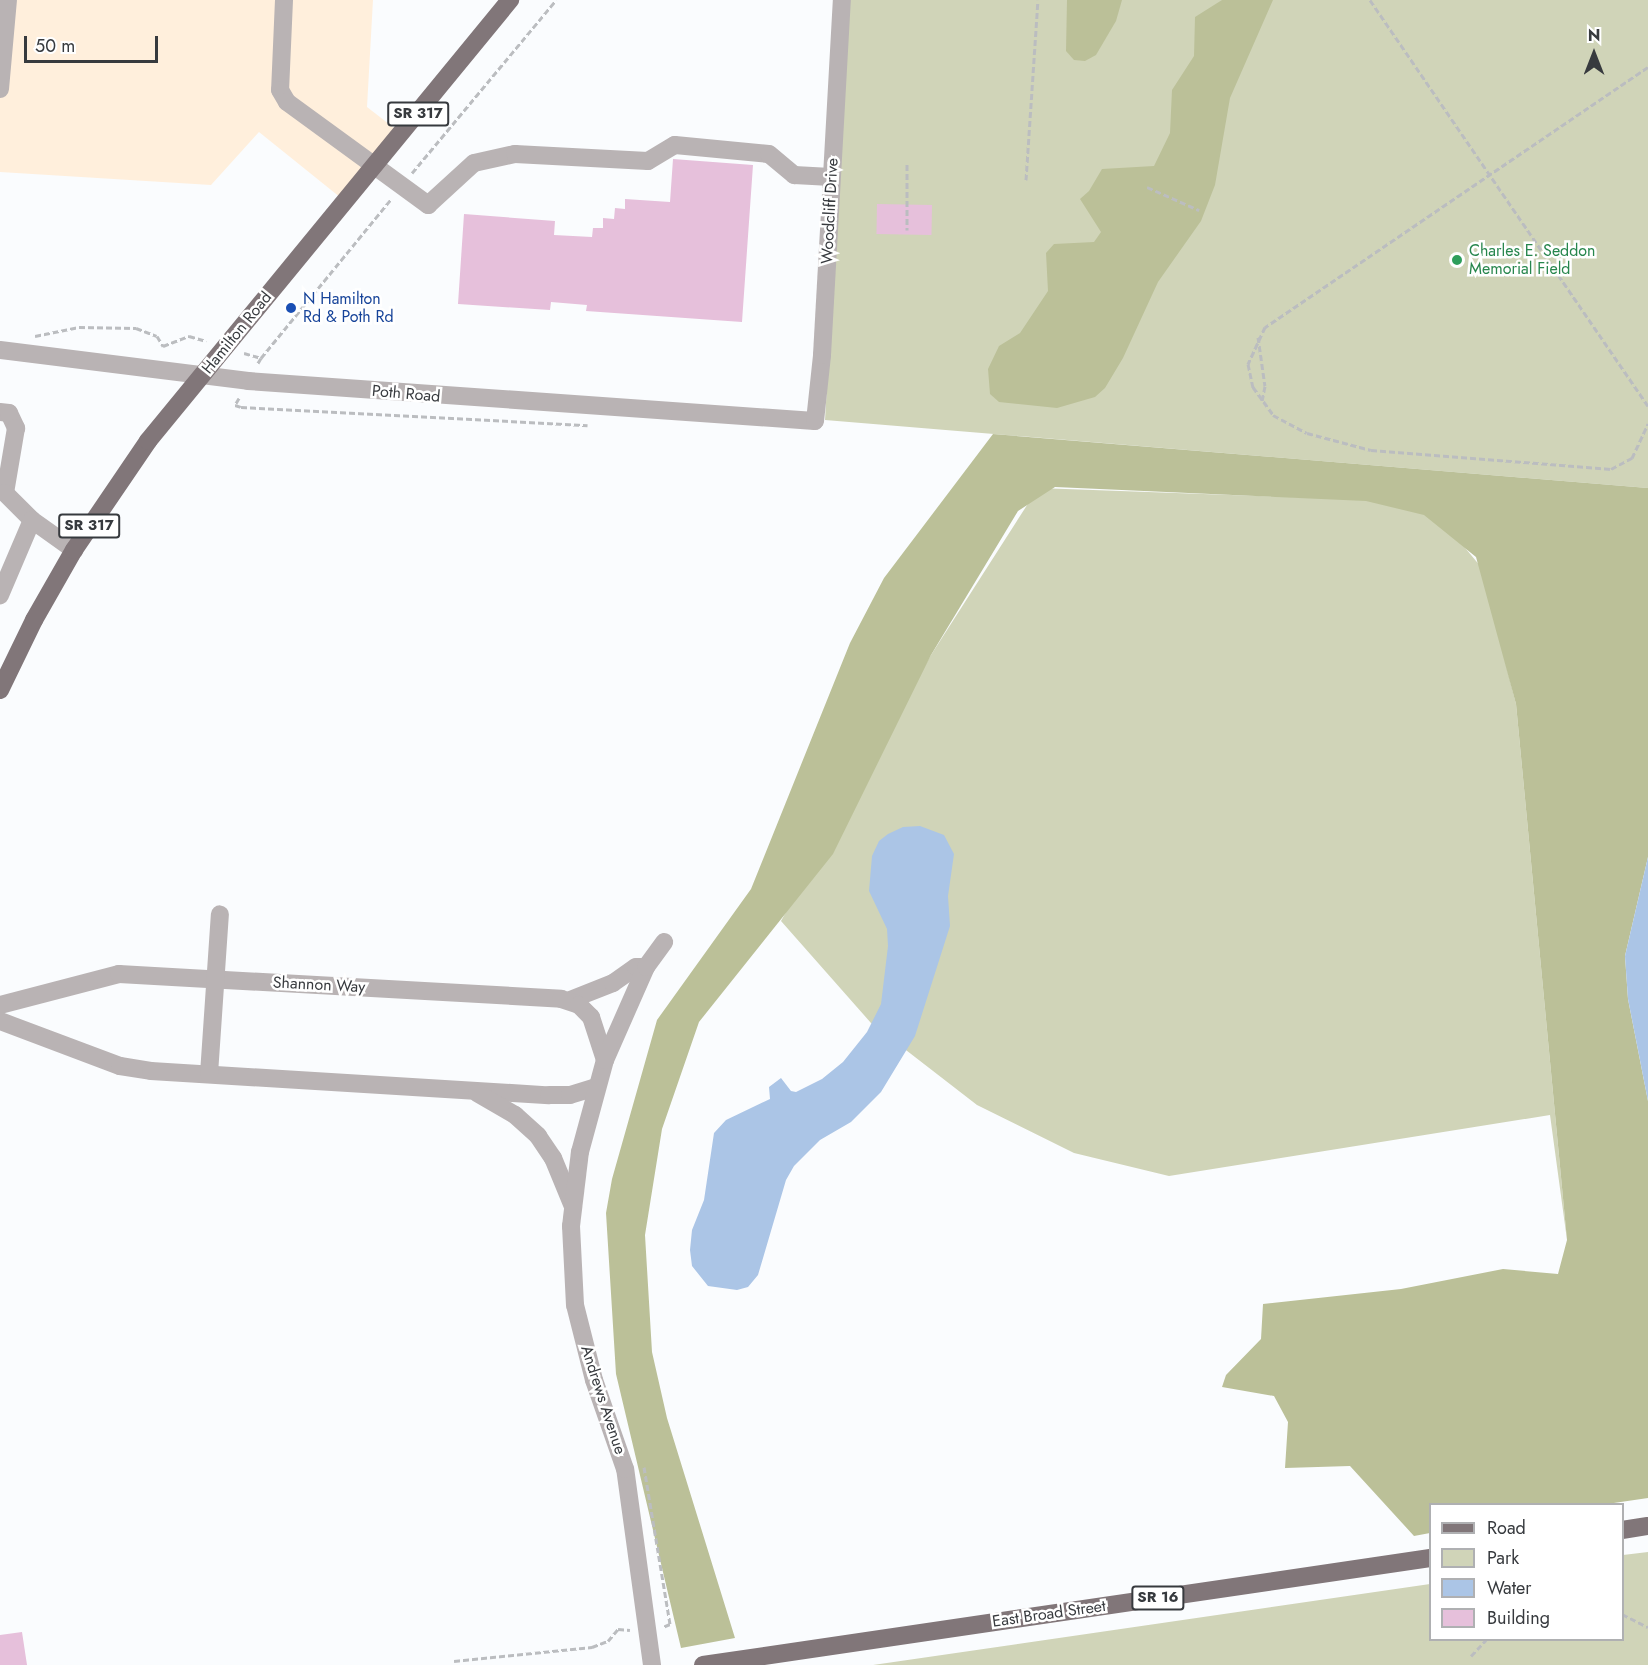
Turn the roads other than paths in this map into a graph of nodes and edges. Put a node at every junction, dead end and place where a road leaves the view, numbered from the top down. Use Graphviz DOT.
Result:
graph roads {
  1 [pos="8,0"];
  2 [pos="284,0"];
  3 [pos="510,0"];
  4 [pos="842,0"];
  5 [pos="0,88"];
  6 [pos="376,165"];
  7 [pos="831,177"];
  8 [pos="0,350"];
  9 [pos="201,377"];
  10 [pos="0,412"];
  11 [pos="815,421"];
  12 [pos="32,519"];
  13 [pos="74,550"];
  14 [pos="0,596"];
  15 [pos="4,665"];
  16 [pos="0,690"];
  17 [pos="220,914"];
  18 [pos="664,942"];
  19 [pos="646,967"];
  20 [pos="216,980"];
  21 [pos="570,1000"];
  22 [pos="0,1005"];
  23 [pos="0,1021"];
  24 [pos="605,1060"];
  25 [pos="210,1074"];
  26 [pos="596,1087"];
  27 [pos="471,1090"];
  28 [pos="572,1204"];
  29 [pos="1648,1526"];
  30 [pos="1624,1530"];
  31 [pos="1429,1558"];
  32 [pos="651,1665"];
  33 [pos="703,1665"];
  1 -- 5 [label="street"];
  2 -- 6 [label="street"];
  3 -- 6 [label="main road, Hamilton Road / SR 317"];
  4 -- 7 [label="street, Woodcliff Drive"];
  6 -- 7 [label="street"];
  6 -- 9 [label="main road, Hamilton Road / SR 317"];
  7 -- 11 [label="street, Woodcliff Drive"];
  8 -- 9 [label="street, Poth Road"];
  9 -- 11 [label="street, Poth Road"];
  9 -- 13 [label="main road, Hamilton Road / SR 317"];
  10 -- 12 [label="street"];
  12 -- 13 [label="street"];
  12 -- 14 [label="street"];
  13 -- 15 [label="main road, Hamilton Road / SR 317"];
  15 -- 16 [label="main road, Hamilton Road / SR 317"];
  17 -- 20 [label="street"];
  18 -- 19 [label="street, Andrews Avenue"];
  19 -- 21 [label="street"];
  19 -- 24 [label="street, Andrews Avenue"];
  20 -- 21 [label="street, Shannon Way"];
  20 -- 22 [label="street, Shannon Way"];
  20 -- 25 [label="street"];
  21 -- 24 [label="street"];
  23 -- 25 [label="street"];
  24 -- 26 [label="street, Andrews Avenue"];
  25 -- 27 [label="street"];
  26 -- 27 [label="street"];
  26 -- 28 [label="street, Andrews Avenue"];
  27 -- 28 [label="street"];
  28 -- 32 [label="street, Andrews Avenue"];
  29 -- 30 [label="main road"];
  31 -- 33 [label="main road, East Broad Street / SR 16"];
}
